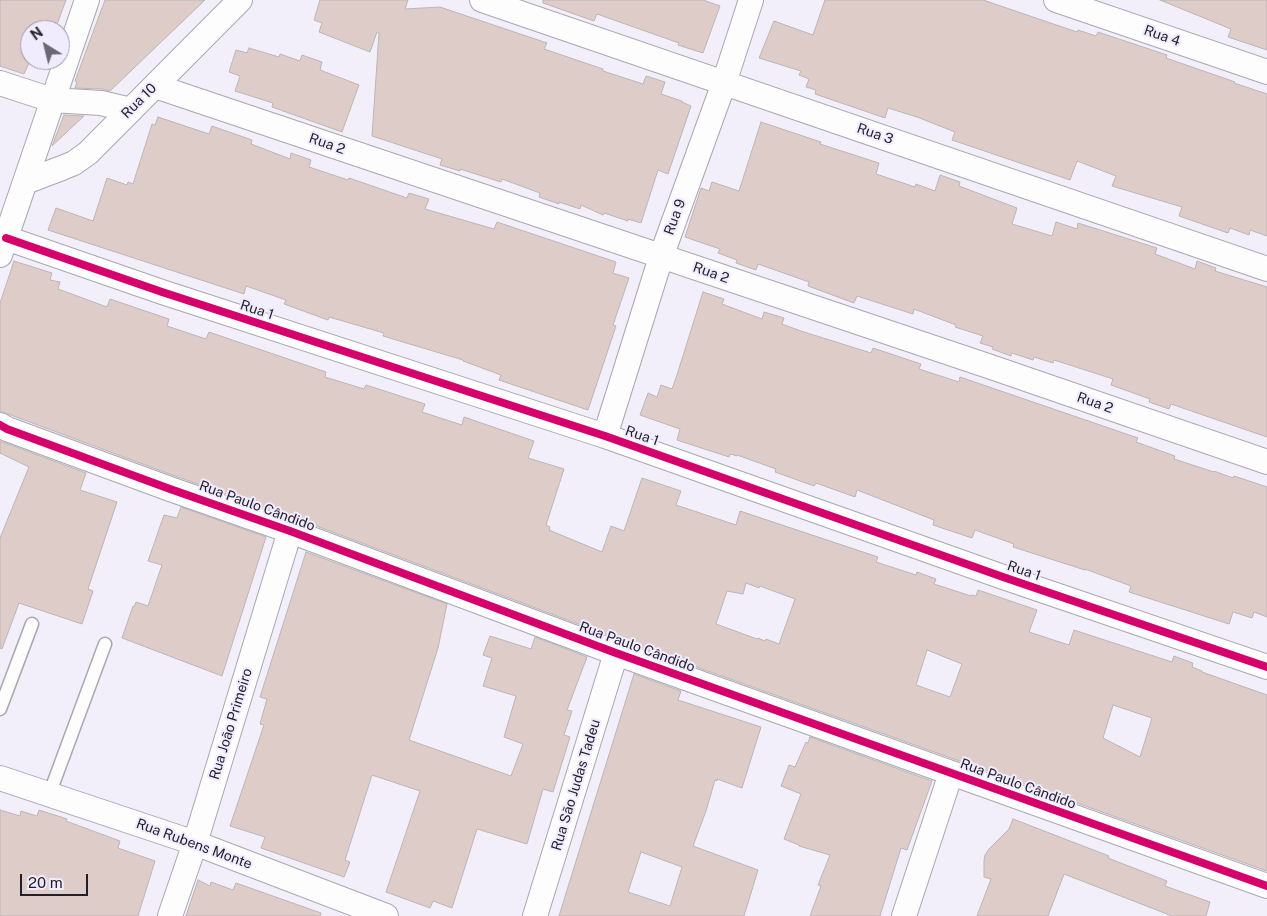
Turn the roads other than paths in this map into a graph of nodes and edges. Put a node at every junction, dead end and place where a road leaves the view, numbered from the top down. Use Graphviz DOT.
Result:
graph roads {
  1 [pos="87,0"];
  2 [pos="240,0"];
  3 [pos="482,0"];
  4 [pos="752,0"];
  5 [pos="1056,0"];
  6 [pos="1267,72"];
  7 [pos="724,83"];
  8 [pos="0,84"];
  9 [pos="155,86"];
  10 [pos="52,100"];
  11 [pos="131,110"];
  12 [pos="25,182"];
  13 [pos="3,246"];
  14 [pos="661,257"];
  15 [pos="1267,269"];
  16 [pos="0,425"];
  17 [pos="605,436"];
  18 [pos="1267,462"];
  19 [pos="290,531"];
  20 [pos="32,624"];
  21 [pos="105,644"];
  22 [pos="616,653"];
  23 [pos="1267,667"];
  24 [pos="0,708"];
  25 [pos="951,773"];
  26 [pos="0,778"];
  27 [pos="49,795"];
  28 [pos="195,843"];
  29 [pos="1267,886"];
  30 [pos="170,916"];
  31 [pos="386,916"];
  32 [pos="535,916"];
  33 [pos="904,916"];
  1 -- 10 [label="street"];
  2 -- 9 [label="street, Rua 10"];
  3 -- 7 [label="street, Rua 3"];
  4 -- 7 [label="street, Rua 9"];
  5 -- 6 [label="street, Rua 4"];
  7 -- 14 [label="street, Rua 9"];
  7 -- 15 [label="street, Rua 3"];
  8 -- 10 [label="street"];
  9 -- 11 [label="street, Rua 10"];
  9 -- 14 [label="street, Rua 2"];
  10 -- 11 [label="street"];
  10 -- 12 [label="street"];
  11 -- 12 [label="street, Rua 10"];
  12 -- 13 [label="street"];
  13 -- 17 [label="street, Rua 1"];
  14 -- 17 [label="street, Rua 9"];
  14 -- 18 [label="street, Rua 2"];
  16 -- 19 [label="street, Rua Paulo Cândido"];
  17 -- 23 [label="street, Rua 1"];
  19 -- 22 [label="street, Rua Paulo Cândido"];
  19 -- 28 [label="street, Rua João Primeiro"];
  20 -- 24 [label="lane"];
  21 -- 27 [label="lane"];
  22 -- 25 [label="street, Rua Paulo Cândido"];
  22 -- 32 [label="street, Rua São Judas Tadeu"];
  25 -- 29 [label="street, Rua Paulo Cândido"];
  25 -- 33 [label="street"];
  26 -- 27 [label="street, Rua Rubens Monte"];
  27 -- 28 [label="street, Rua Rubens Monte"];
  28 -- 30 [label="street, Rua João Primeiro"];
  28 -- 31 [label="street, Rua Rubens Monte"];
}
